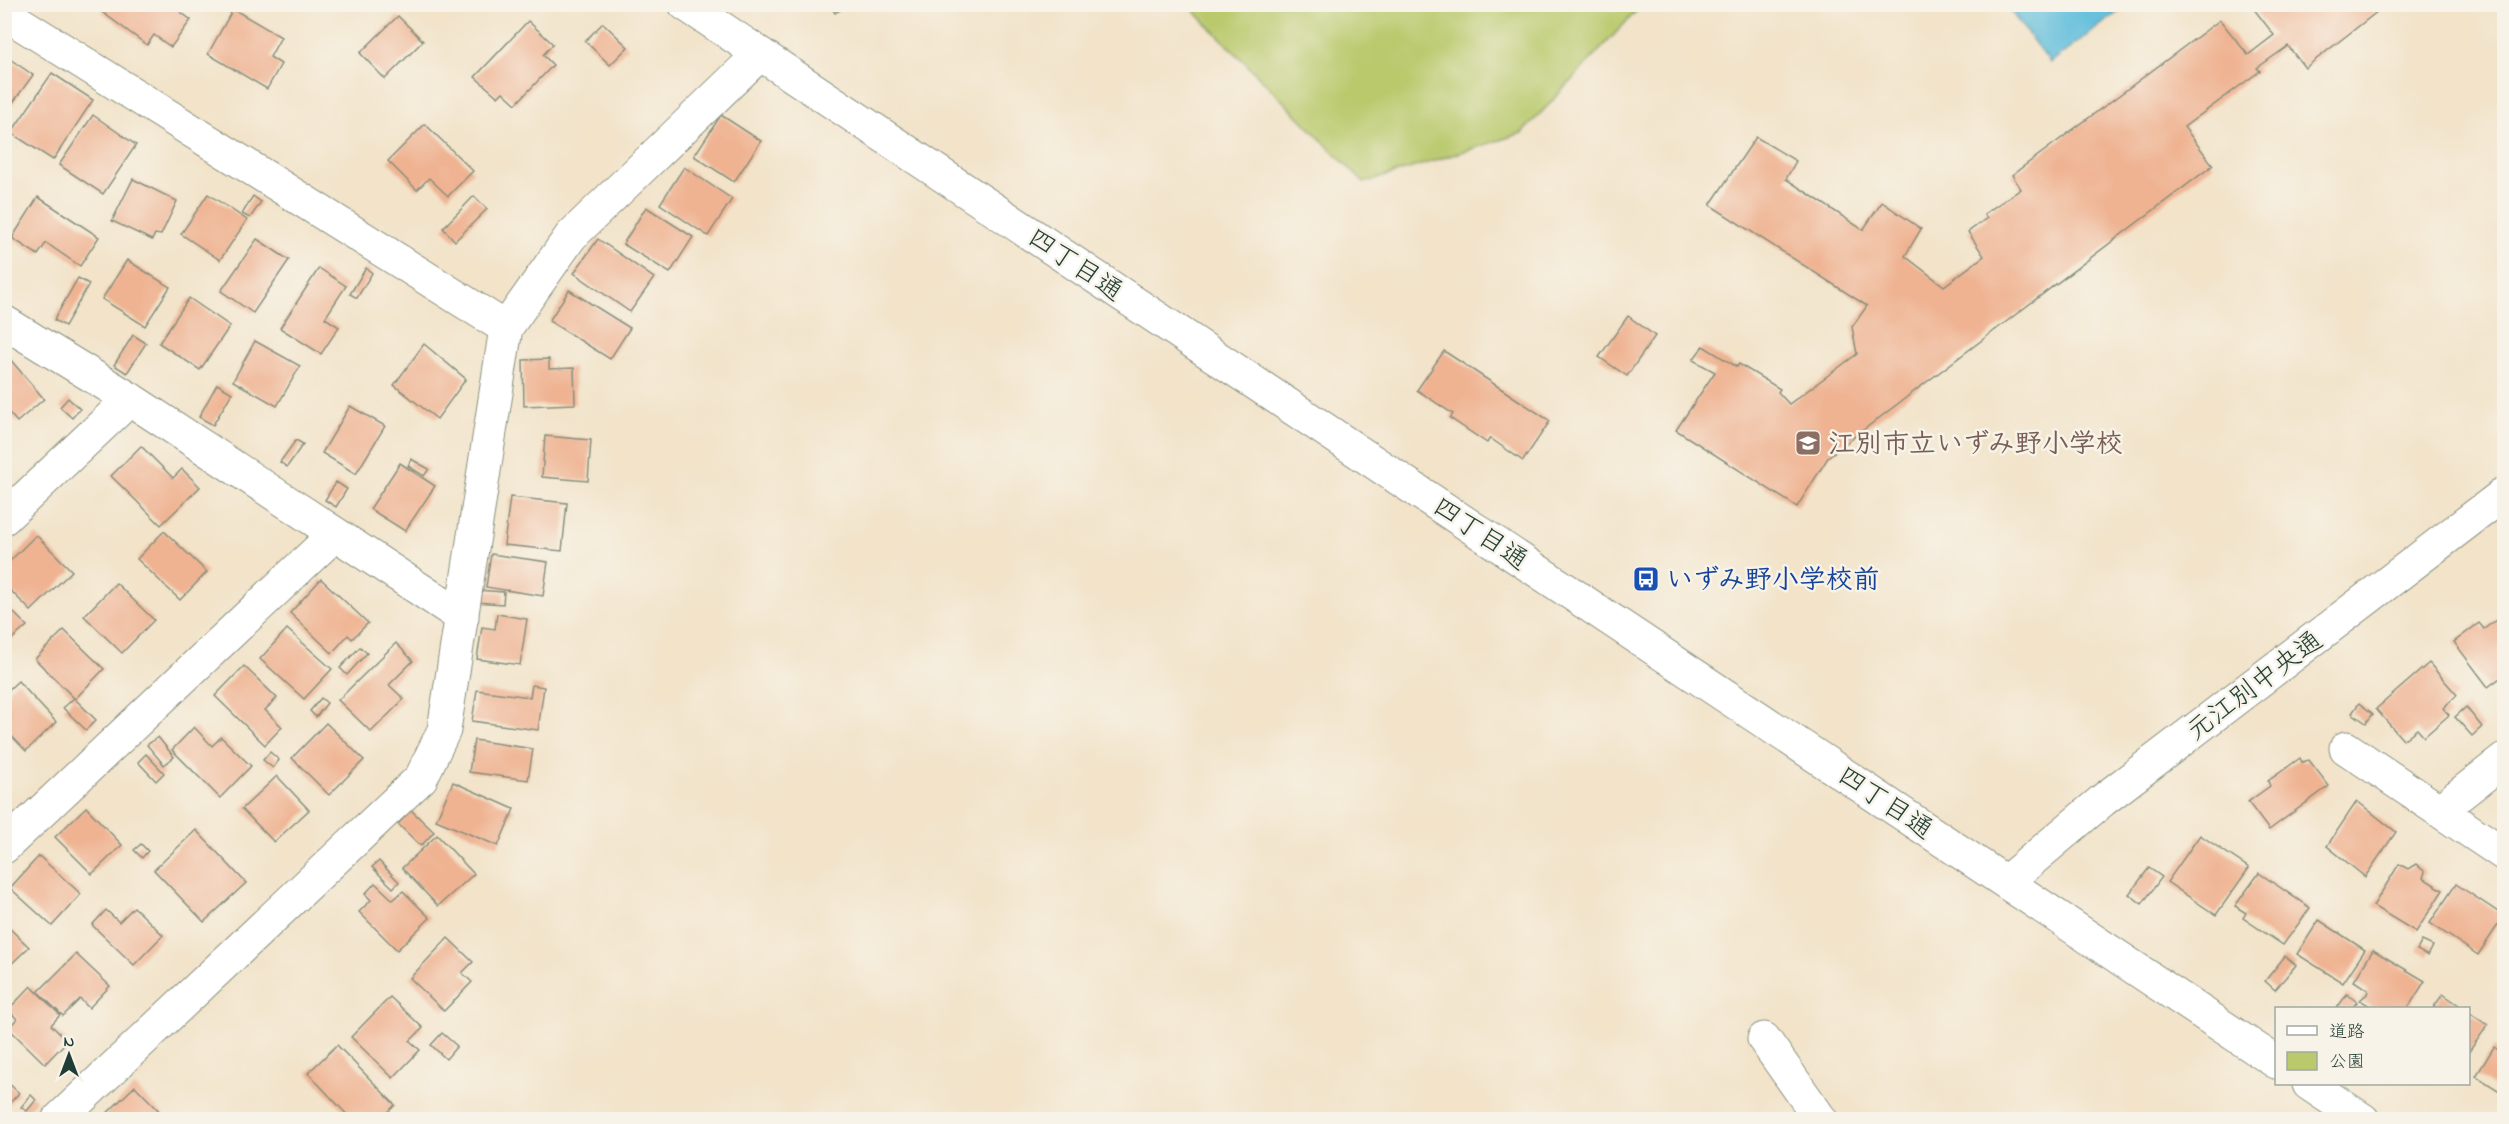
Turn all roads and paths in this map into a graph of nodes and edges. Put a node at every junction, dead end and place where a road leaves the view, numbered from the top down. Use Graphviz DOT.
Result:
graph roads {
  1 [pos="685,4"];
  2 [pos="4,13"];
  3 [pos="760,54"];
  4 [pos="4,322"];
  5 [pos="506,328"];
  6 [pos="130,399"];
  7 [pos="2505,494"];
  8 [pos="4,518"];
  9 [pos="334,535"];
  10 [pos="462,617"];
  11 [pos="2346,748"];
  12 [pos="2505,760"];
  13 [pos="2440,810"];
  14 [pos="4,847"];
  15 [pos="2505,854"];
  16 [pos="2006,882"];
  17 [pos="1764,1039"];
  18 [pos="2275,1061"];
  19 [pos="2312,1085"];
  20 [pos="58,1119"];
  21 [pos="1821,1119"];
  22 [pos="2363,1119"];
  1 -- 3 [label="street, 四丁目通"];
  2 -- 5 [label="street"];
  3 -- 5 [label="street"];
  3 -- 16 [label="street, 四丁目通"];
  4 -- 6 [label="street"];
  5 -- 10 [label="street"];
  6 -- 8 [label="street"];
  6 -- 9 [label="street"];
  7 -- 16 [label="street, 元江別中央通"];
  9 -- 10 [label="street"];
  9 -- 14 [label="street"];
  10 -- 20 [label="street"];
  11 -- 13 [label="street"];
  12 -- 13 [label="street"];
  13 -- 15 [label="street"];
  16 -- 18 [label="street, 四丁目通"];
  17 -- 21 [label="street"];
  19 -- 22 [label="street"];
}
